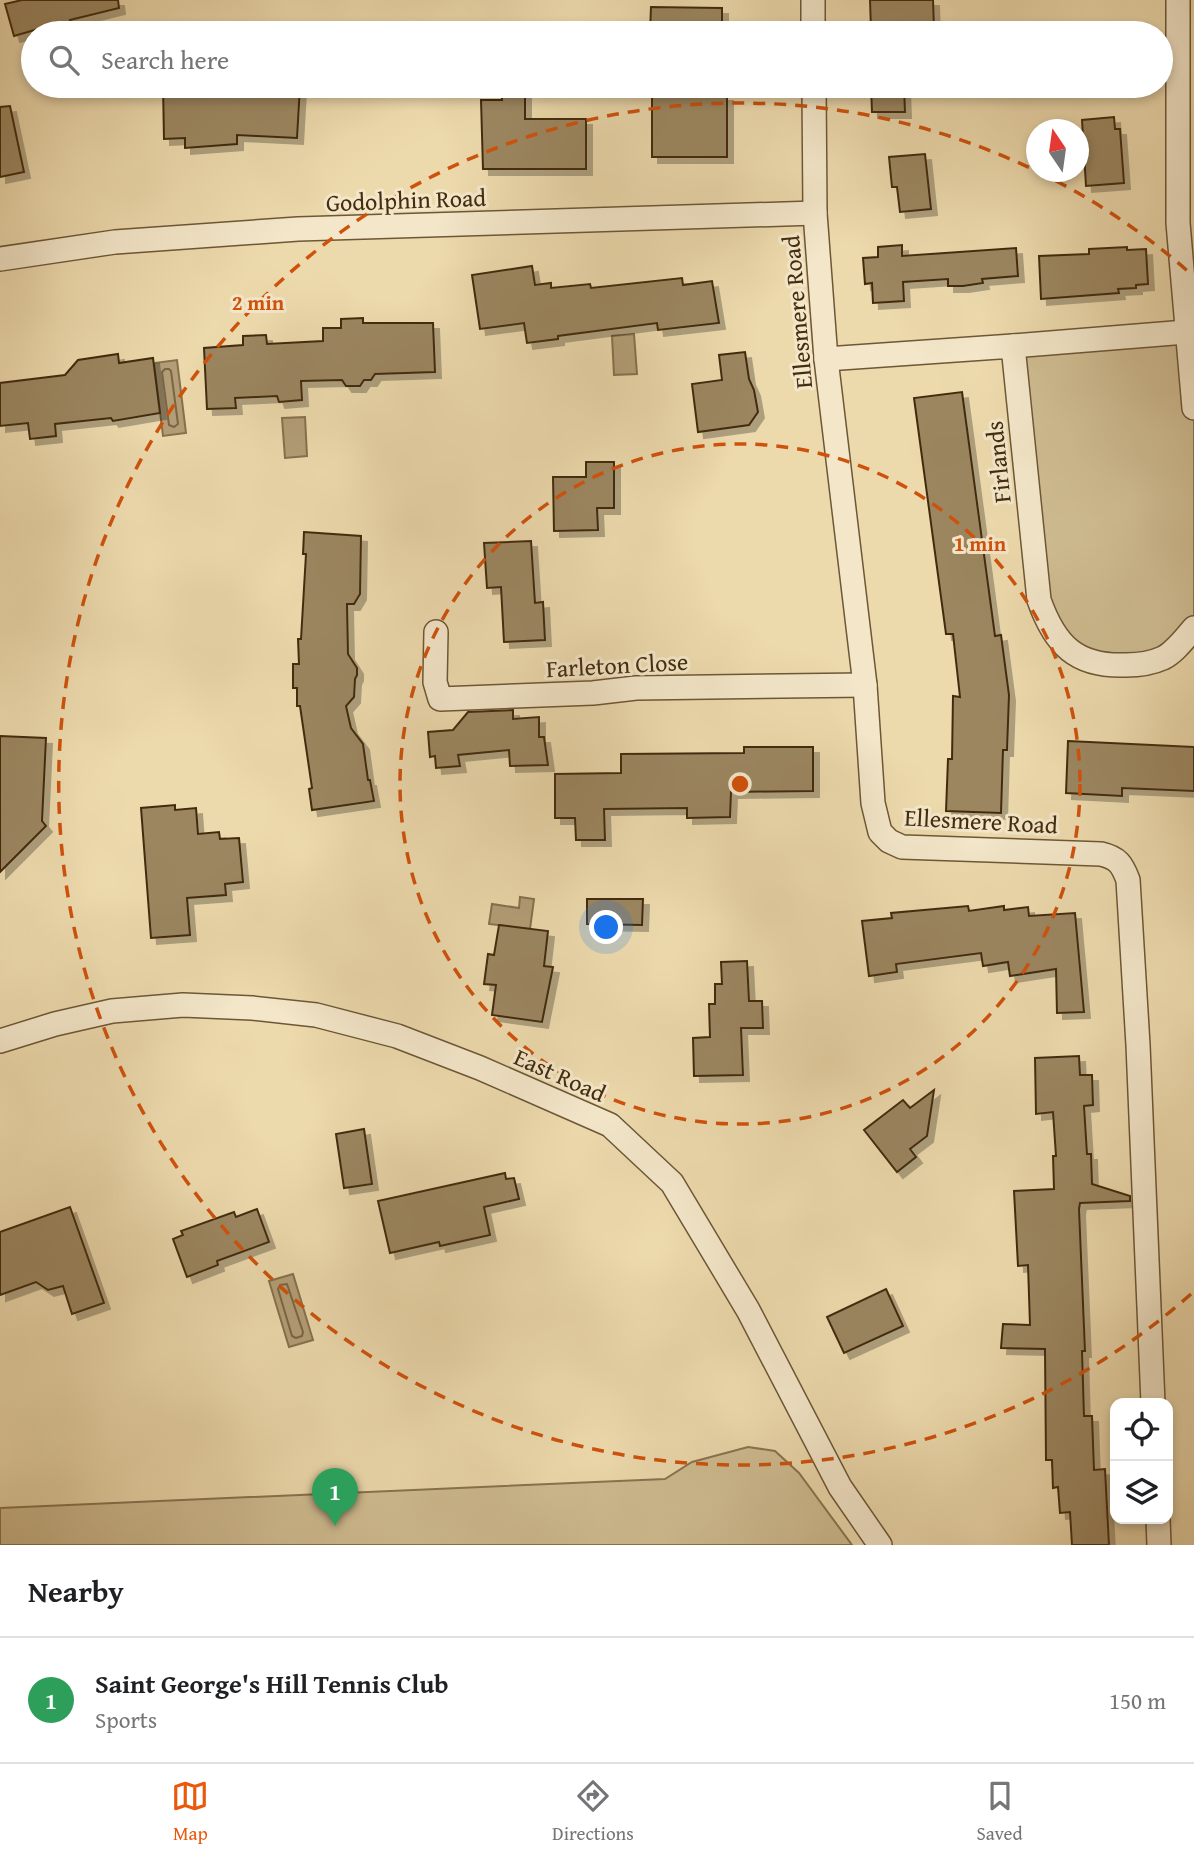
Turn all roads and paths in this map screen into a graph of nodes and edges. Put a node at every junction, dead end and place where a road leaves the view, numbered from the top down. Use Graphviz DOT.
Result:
graph roads {
  1 [pos="813,0"];
  2 [pos="1178,0"];
  3 [pos="813,21"];
  4 [pos="814,98"];
  5 [pos="815,213"];
  6 [pos="0,259"];
  7 [pos="1186,332"];
  8 [pos="1013,346"];
  9 [pos="826,359"];
  10 [pos="1194,408"];
  11 [pos="1194,628"];
  12 [pos="436,632"];
  13 [pos="865,685"];
  14 [pos="0,1041"];
  15 [pos="1153,1398"];
  16 [pos="1158,1524"];
  17 [pos="880,1545"];
  18 [pos="1159,1545"];
  1 -- 3 [label="street"];
  2 -- 7 [label="street"];
  4 -- 5 [label="street, Ellesmere Road"];
  5 -- 6 [label="street, Godolphin Road"];
  5 -- 9 [label="street, Ellesmere Road"];
  7 -- 8 [label="street"];
  7 -- 10 [label="street"];
  8 -- 9 [label="street"];
  8 -- 11 [label="street, Firlands"];
  9 -- 13 [label="street, Ellesmere Road"];
  12 -- 13 [label="street, Farleton Close"];
  13 -- 15 [label="street, Ellesmere Road"];
  14 -- 17 [label="street, East Road"];
  16 -- 18 [label="street"];
}
